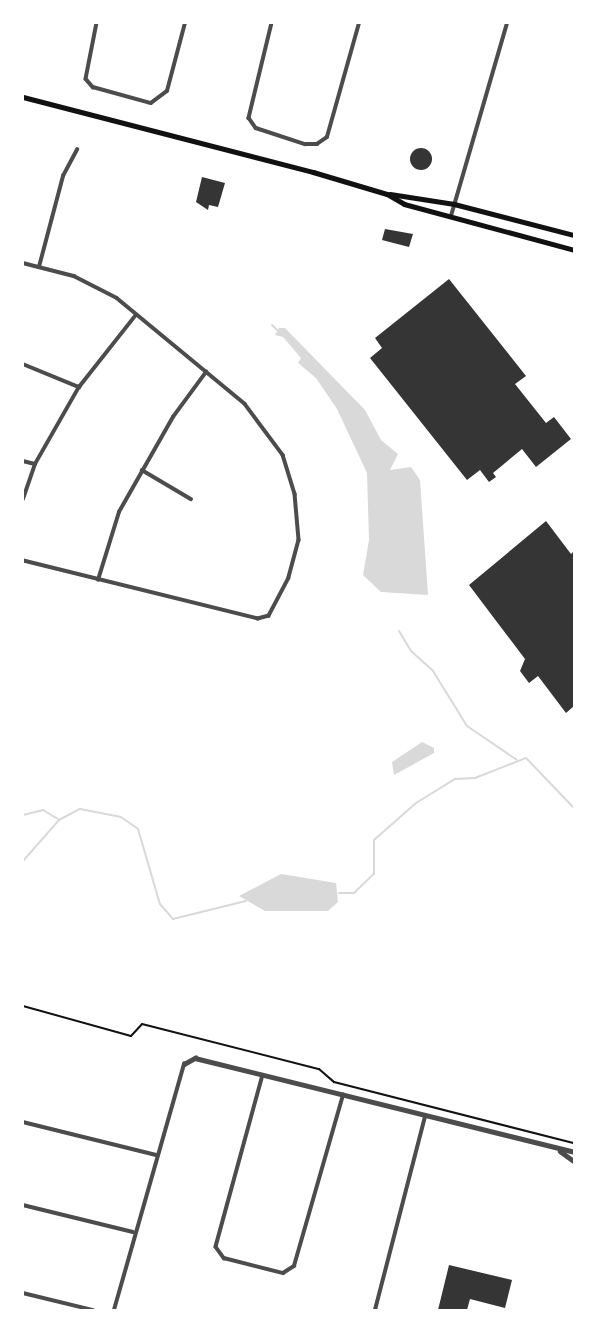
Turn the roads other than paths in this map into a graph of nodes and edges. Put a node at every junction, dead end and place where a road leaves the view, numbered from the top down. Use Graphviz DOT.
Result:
graph roads {
  1 [pos="97,23"];
  2 [pos="185,23"];
  3 [pos="272,23"];
  4 [pos="359,23"];
  5 [pos="506,23"];
  6 [pos="23,97"];
  7 [pos="77,150"];
  8 [pos="387,194"];
  9 [pos="454,204"];
  10 [pos="451,216"];
  11 [pos="574,235"];
  12 [pos="574,250"];
  13 [pos="23,263"];
  14 [pos="39,267"];
  15 [pos="135,316"];
  16 [pos="23,364"];
  17 [pos="206,372"];
  18 [pos="79,387"];
  19 [pos="23,461"];
  20 [pos="35,464"];
  21 [pos="142,470"];
  22 [pos="23,499"];
  23 [pos="191,499"];
  24 [pos="23,561"];
  25 [pos="98,580"];
  26 [pos="184,1064"];
  27 [pos="263,1075"];
  28 [pos="343,1095"];
  29 [pos="426,1115"];
  30 [pos="23,1122"];
  31 [pos="559,1151"];
  32 [pos="574,1152"];
  33 [pos="156,1156"];
  34 [pos="574,1161"];
  35 [pos="23,1205"];
  36 [pos="133,1233"];
  37 [pos="23,1293"];
  38 [pos="93,1310"];
  39 [pos="114,1310"];
  40 [pos="375,1310"];
  1 -- 2 [label="street"];
  3 -- 4 [label="street"];
  5 -- 9 [label="street"];
  6 -- 8 [label="main road"];
  7 -- 14 [label="street"];
  8 -- 9 [label="main road"];
  8 -- 10 [label="main road"];
  9 -- 10 [label="street"];
  9 -- 11 [label="main road"];
  10 -- 12 [label="main road"];
  13 -- 14 [label="street"];
  14 -- 15 [label="street"];
  15 -- 17 [label="street"];
  15 -- 18 [label="street"];
  16 -- 18 [label="street"];
  17 -- 21 [label="street"];
  17 -- 25 [label="street"];
  18 -- 20 [label="street"];
  19 -- 20 [label="street"];
  20 -- 22 [label="street"];
  21 -- 23 [label="street"];
  21 -- 25 [label="street"];
  24 -- 25 [label="street"];
  26 -- 27 [label="street"];
  26 -- 33 [label="street"];
  27 -- 28 [label="street"];
  27 -- 28 [label="street"];
  28 -- 29 [label="street"];
  29 -- 31 [label="street"];
  29 -- 40 [label="street"];
  30 -- 33 [label="street"];
  31 -- 32 [label="street"];
  31 -- 34 [label="street"];
  33 -- 36 [label="street"];
  35 -- 36 [label="street"];
  36 -- 39 [label="street"];
  37 -- 38 [label="street"];
}
